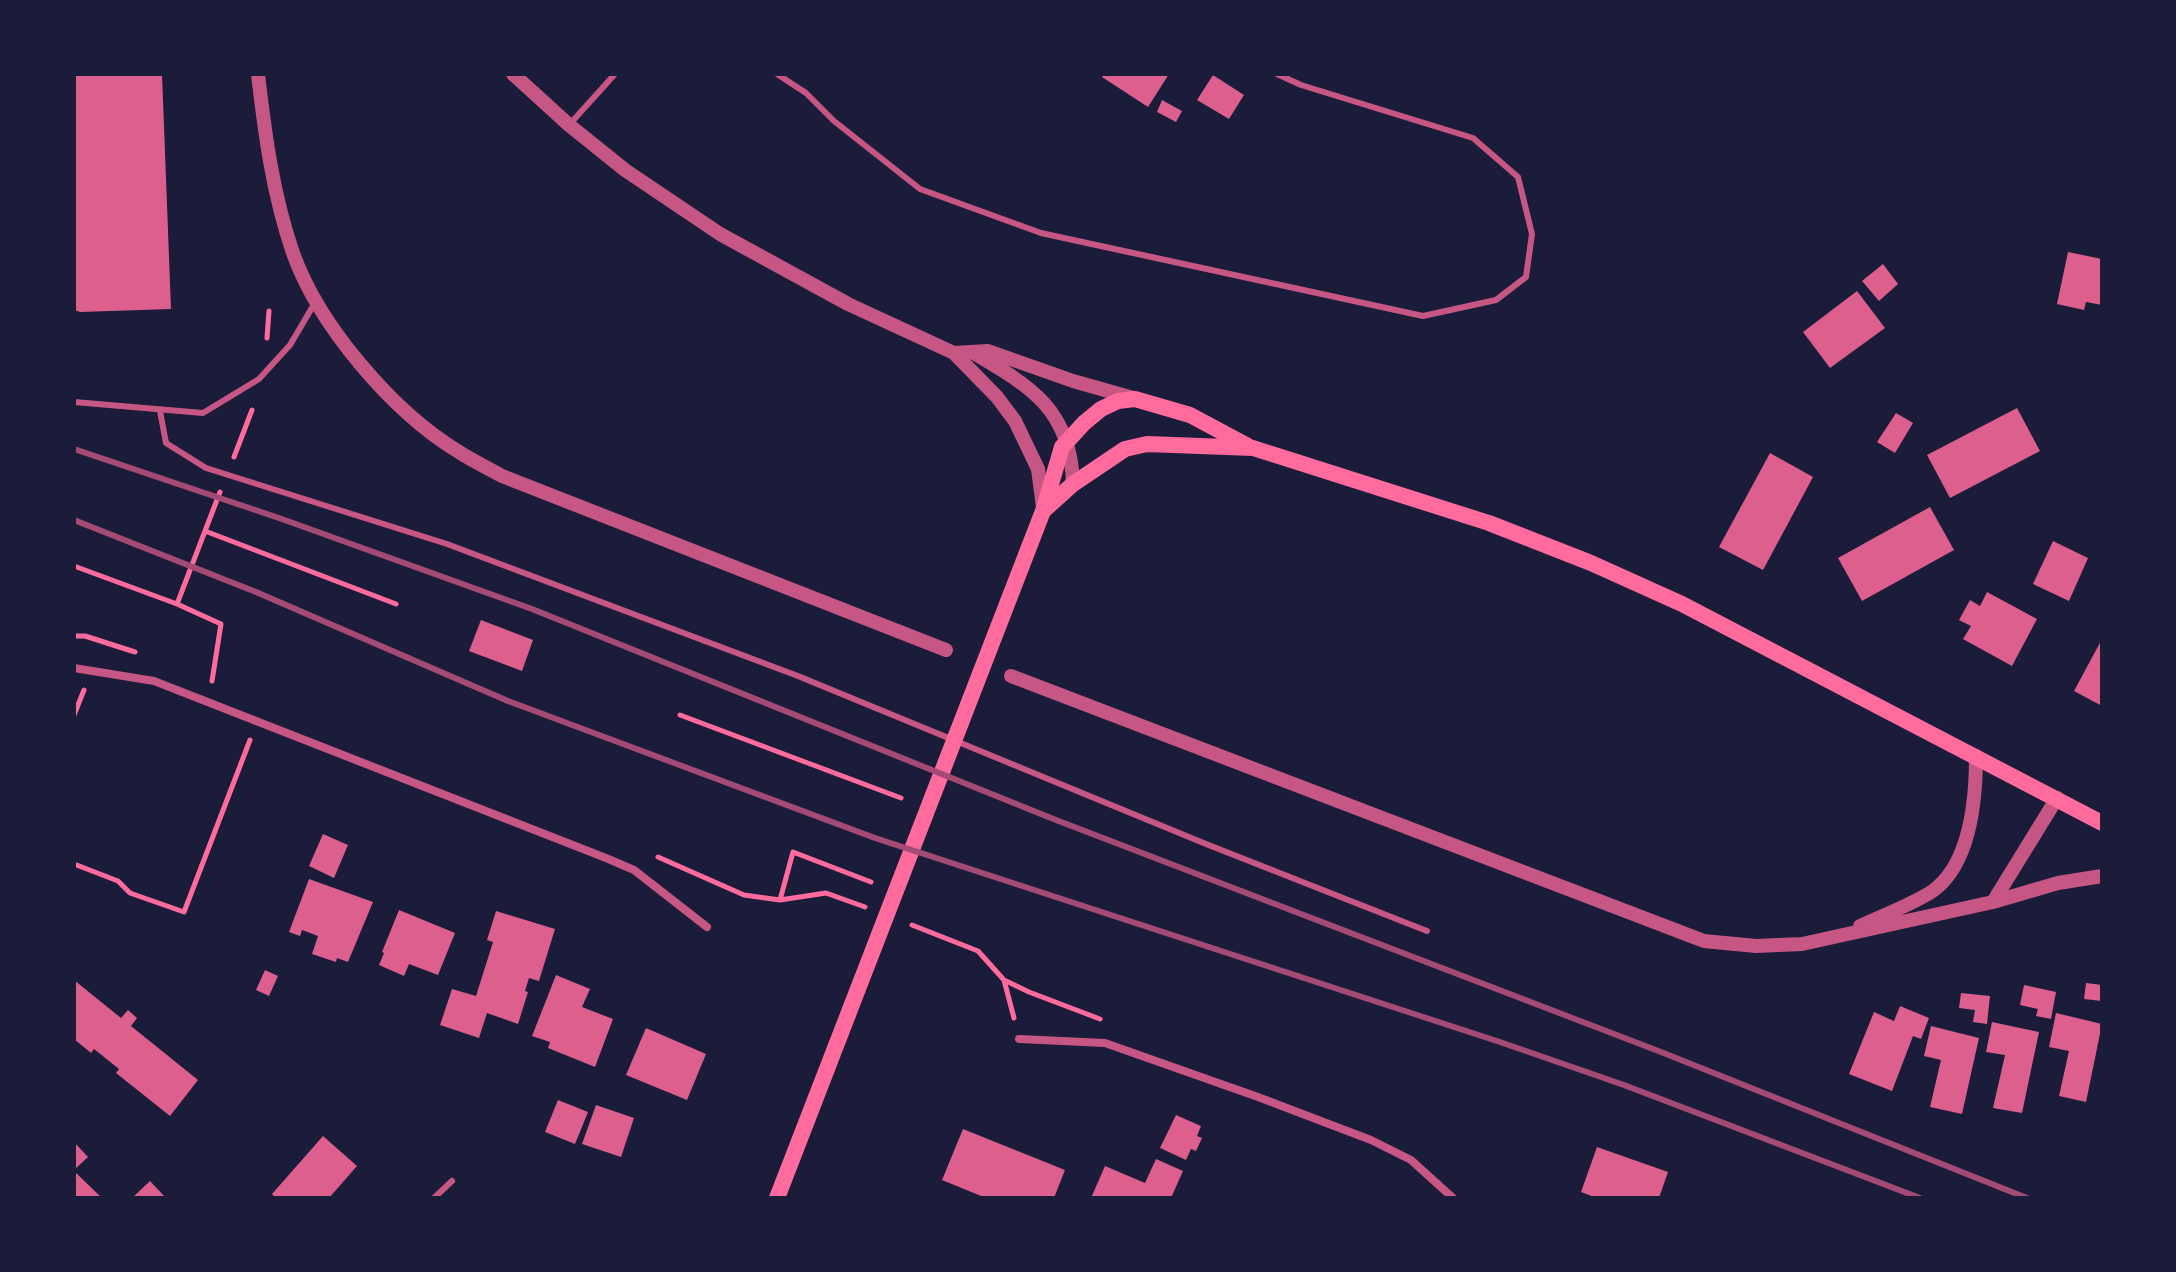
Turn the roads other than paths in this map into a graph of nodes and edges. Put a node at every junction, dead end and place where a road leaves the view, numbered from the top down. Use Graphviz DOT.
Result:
graph roads {
  1 [pos="258,74"];
  2 [pos="615,74"];
  3 [pos="777,74"];
  4 [pos="1277,74"];
  5 [pos="515,75"];
  6 [pos="569,125"];
  7 [pos="316,301"];
  8 [pos="972,352"];
  9 [pos="954,353"];
  10 [pos="1135,399"];
  11 [pos="74,402"];
  12 [pos="160,411"];
  13 [pos="1067,441"];
  14 [pos="1253,448"];
  15 [pos="1073,484"];
  16 [pos="1043,511"];
  17 [pos="946,650"];
  18 [pos="74,668"];
  19 [pos="1011,676"];
  20 [pos="1976,756"];
  21 [pos="2057,798"];
  22 [pos="2102,823"];
  23 [pos="2102,876"];
  24 [pos="1993,902"];
  25 [pos="707,927"];
  26 [pos="1427,931"];
  27 [pos="1838,936"];
  28 [pos="1019,1039"];
  29 [pos="452,1181"];
  30 [pos="434,1198"];
  31 [pos="777,1198"];
  32 [pos="1453,1198"];
  1 -- 7 [label="street"];
  2 -- 6 [label="lane"];
  3 -- 4 [label="lane"];
  5 -- 6 [label="street"];
  6 -- 9 [label="street"];
  7 -- 12 [label="lane"];
  7 -- 17 [label="street"];
  8 -- 9 [label="street"];
  8 -- 10 [label="street"];
  8 -- 13 [label="street"];
  9 -- 16 [label="street"];
  10 -- 13 [label="main road"];
  10 -- 14 [label="main road"];
  11 -- 12 [label="lane"];
  12 -- 26 [label="lane"];
  13 -- 15 [label="street"];
  13 -- 16 [label="main road"];
  14 -- 15 [label="main road"];
  14 -- 20 [label="main road"];
  15 -- 16 [label="main road"];
  16 -- 31 [label="main road"];
  18 -- 25 [label="street"];
  19 -- 27 [label="street"];
  20 -- 21 [label="main road"];
  20 -- 27 [label="street"];
  21 -- 22 [label="main road"];
  21 -- 24 [label="street"];
  23 -- 24 [label="street"];
  24 -- 27 [label="street"];
  28 -- 32 [label="street"];
  29 -- 30 [label="lane"];
}
